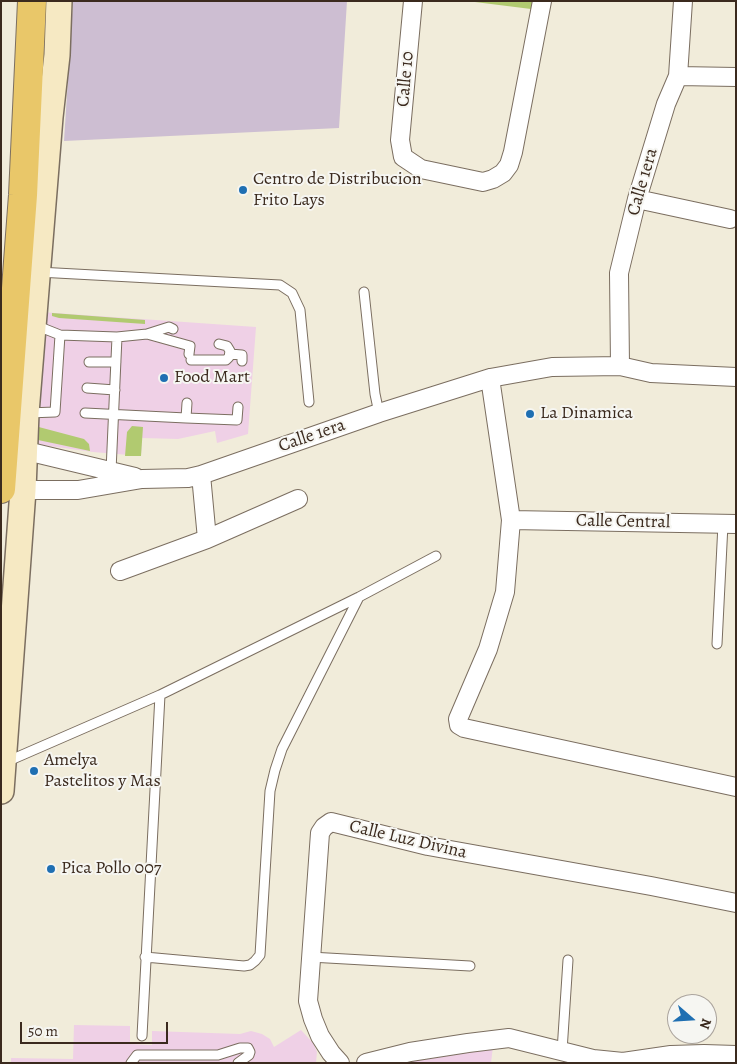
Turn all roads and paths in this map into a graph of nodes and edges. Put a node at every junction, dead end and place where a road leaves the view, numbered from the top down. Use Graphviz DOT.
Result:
graph roads {
  1 [pos="32,1"];
  2 [pos="59,1"];
  3 [pos="413,1"];
  4 [pos="542,1"];
  5 [pos="683,1"];
  6 [pos="678,76"];
  7 [pos="736,78"];
  8 [pos="637,199"];
  9 [pos="730,219"];
  10 [pos="38,272"];
  11 [pos="364,292"];
  12 [pos="24,320"];
  13 [pos="173,329"];
  14 [pos="147,334"];
  15 [pos="60,335"];
  16 [pos="117,337"];
  17 [pos="220,344"];
  18 [pos="230,354"];
  19 [pos="242,361"];
  20 [pos="89,362"];
  21 [pos="116,362"];
  22 [pos="620,366"];
  23 [pos="736,377"];
  24 [pos="490,378"];
  25 [pos="87,388"];
  26 [pos="114,390"];
  27 [pos="309,402"];
  28 [pos="187,403"];
  29 [pos="238,407"];
  30 [pos="16,413"];
  31 [pos="85,413"];
  32 [pos="379,413"];
  33 [pos="113,414"];
  34 [pos="186,418"];
  35 [pos="10,446"];
  36 [pos="111,471"];
  37 [pos="201,475"];
  38 [pos="142,479"];
  39 [pos="8,490"];
  40 [pos="298,499"];
  41 [pos="511,520"];
  42 [pos="729,524"];
  43 [pos="207,539"];
  44 [pos="436,556"];
  45 [pos="120,571"];
  46 [pos="359,597"];
  47 [pos="718,644"];
  48 [pos="160,695"];
  49 [pos="2,764"];
  50 [pos="736,787"];
  51 [pos="1,791"];
  52 [pos="736,903"];
  53 [pos="145,957"];
  54 [pos="310,957"];
  55 [pos="568,960"];
  56 [pos="470,966"];
  57 [pos="142,1036"];
  58 [pos="562,1051"];
  59 [pos="736,1055"];
  60 [pos="409,1058"];
  61 [pos="131,1063"];
  62 [pos="238,1063"];
  63 [pos="340,1063"];
  64 [pos="366,1063"];
  1 -- 12 [label="main road"];
  2 -- 10 [label="street"];
  3 -- 4 [label="street, Calle 10"];
  5 -- 6 [label="street, Calle 1era"];
  6 -- 7 [label="street"];
  6 -- 8 [label="street, Calle 1era"];
  8 -- 9 [label="street"];
  8 -- 22 [label="street, Calle 1era"];
  10 -- 12 [label="street"];
  10 -- 27 [label="lane"];
  11 -- 32 [label="lane"];
  12 -- 15 [label="lane"];
  12 -- 30 [label="main road"];
  13 -- 14 [label="lane"];
  14 -- 16 [label="lane"];
  14 -- 18 [label="lane"];
  15 -- 16 [label="lane"];
  15 -- 30 [label="lane"];
  16 -- 21 [label="lane"];
  17 -- 18 [label="lane"];
  18 -- 19 [label="lane"];
  20 -- 21 [label="lane"];
  21 -- 26 [label="lane"];
  22 -- 23 [label="street, Calle 1era"];
  22 -- 24 [label="street, Calle 1era"];
  24 -- 32 [label="street, Calle 1era"];
  24 -- 41 [label="street"];
  25 -- 26 [label="lane"];
  26 -- 33 [label="lane"];
  28 -- 34 [label="lane"];
  29 -- 34 [label="lane"];
  30 -- 35 [label="main road"];
  31 -- 33 [label="lane"];
  32 -- 37 [label="street, Calle 1era"];
  33 -- 34 [label="lane"];
  33 -- 36 [label="lane"];
  35 -- 36 [label="street"];
  35 -- 39 [label="main road"];
  36 -- 38 [label="street"];
  37 -- 38 [label="street, Calle 1era"];
  37 -- 43 [label="street"];
  38 -- 39 [label="street, Calle 1era"];
  39 -- 49 [label="street"];
  40 -- 43 [label="street"];
  41 -- 42 [label="street, Calle Central"];
  41 -- 50 [label="street"];
  42 -- 47 [label="lane"];
  43 -- 45 [label="street"];
  44 -- 46 [label="lane"];
  46 -- 48 [label="lane"];
  46 -- 53 [label="lane"];
  48 -- 49 [label="lane"];
  48 -- 53 [label="lane"];
  49 -- 51 [label="street"];
  52 -- 54 [label="street, Calle Luz Divina"];
  53 -- 57 [label="lane"];
  54 -- 56 [label="lane"];
  54 -- 63 [label="street, Calle Luz Divina"];
  55 -- 58 [label="lane"];
  58 -- 59 [label="street"];
  58 -- 60 [label="street"];
  60 -- 64 [label="street"];
  61 -- 62 [label="lane"];
}
